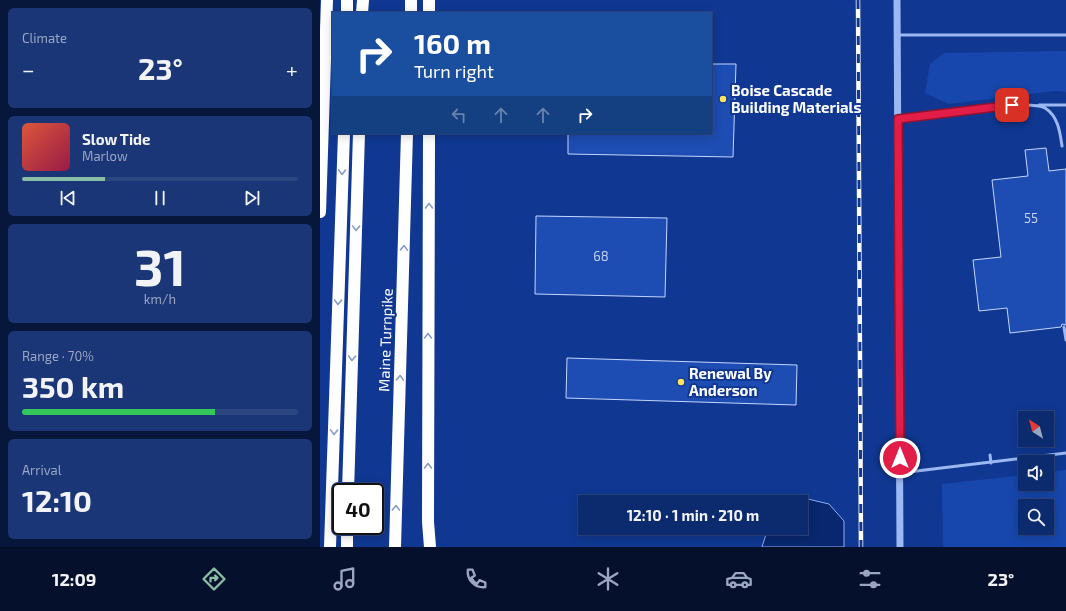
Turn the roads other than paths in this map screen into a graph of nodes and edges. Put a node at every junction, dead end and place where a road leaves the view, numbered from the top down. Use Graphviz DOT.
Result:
graph roads {
  1 [pos="327,0"];
  2 [pos="347,0"];
  3 [pos="363,0"];
  4 [pos="411,0"];
  5 [pos="429,0"];
  6 [pos="897,0"];
  7 [pos="347,12"];
  8 [pos="362,12"];
  9 [pos="411,12"];
  10 [pos="429,12"];
  11 [pos="897,35"];
  12 [pos="1066,35"];
  13 [pos="1038,105"];
  14 [pos="1066,105"];
  15 [pos="898,119"];
  16 [pos="344,134"];
  17 [pos="359,134"];
  18 [pos="407,134"];
  19 [pos="429,134"];
  20 [pos="1062,146"];
  21 [pos="320,212"];
  22 [pos="1064,327"];
  23 [pos="1066,340"];
  24 [pos="1066,453"];
  25 [pos="990,455"];
  26 [pos="991,463"];
  27 [pos="900,474"];
  28 [pos="348,483"];
  29 [pos="347,535"];
  30 [pos="330,547"];
  31 [pos="347,547"];
  32 [pos="395,547"];
  33 [pos="430,547"];
  34 [pos="900,547"];
  1 -- 21 [label="highway"];
  2 -- 7 [label="highway"];
  3 -- 8 [label="highway"];
  4 -- 9 [label="highway"];
  5 -- 10 [label="highway"];
  6 -- 11 [label="street"];
  11 -- 12 [label="lane"];
  11 -- 15 [label="street"];
  13 -- 14 [label="lane"];
  13 -- 15 [label="lane"];
  13 -- 20 [label="lane"];
  15 -- 27 [label="street"];
  16 -- 30 [label="highway, one-way"];
  17 -- 28 [label="highway, one-way"];
  32 -- 18 [label="highway, Maine Turnpike, one-way"];
  33 -- 19 [label="highway, one-way"];
  22 -- 23 [label="lane"];
  24 -- 26 [label="lane"];
  25 -- 26 [label="lane"];
  26 -- 27 [label="lane"];
  27 -- 34 [label="street"];
  29 -- 31 [label="highway"];
}
